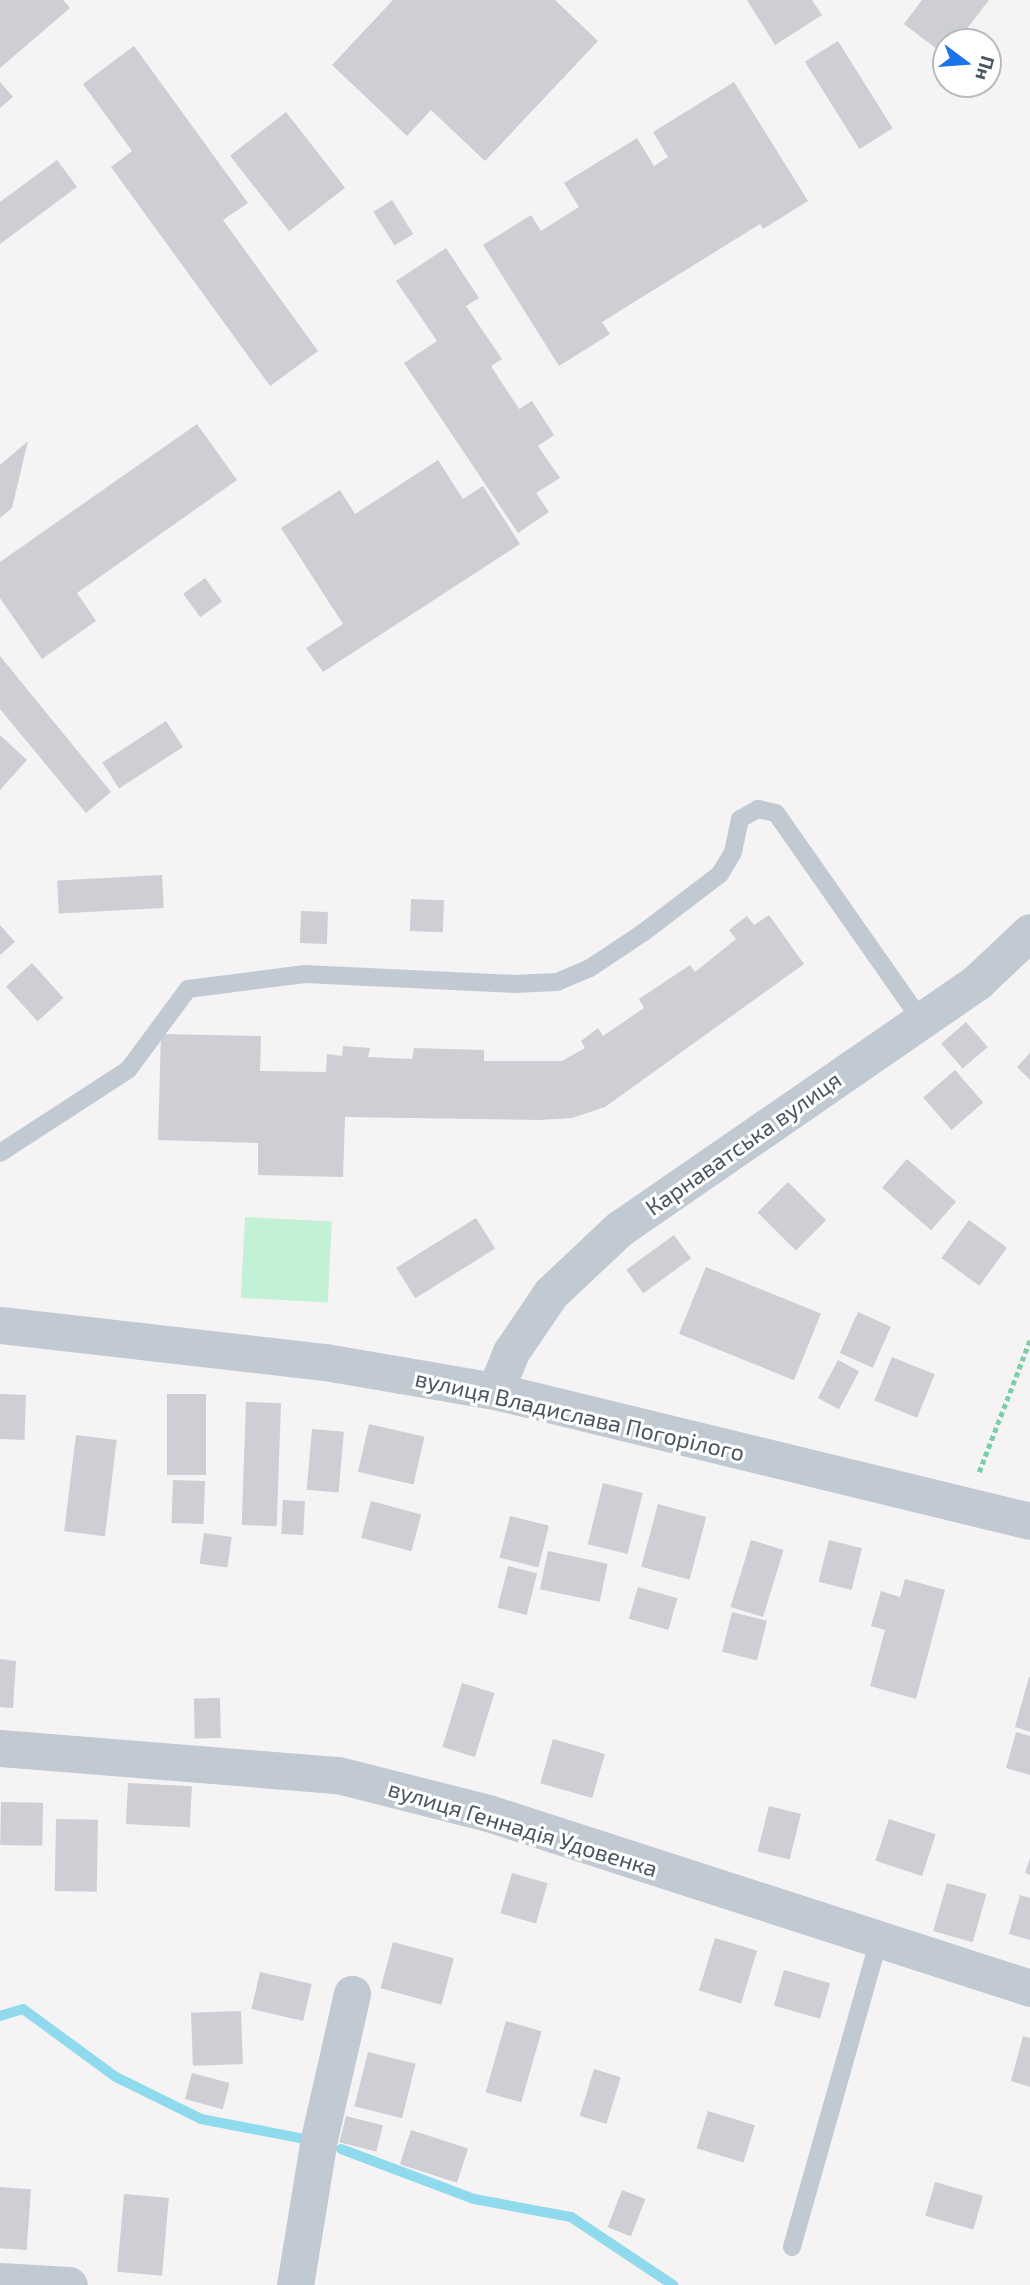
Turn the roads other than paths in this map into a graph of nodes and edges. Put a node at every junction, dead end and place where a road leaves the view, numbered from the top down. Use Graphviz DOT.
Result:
graph roads {
  1 [pos="1030,932"];
  2 [pos="921,1020"];
  3 [pos="0,1153"];
  4 [pos="0,1325"];
  5 [pos="495,1391"];
  6 [pos="1030,1521"];
  7 [pos="0,1748"];
  8 [pos="879,1939"];
  9 [pos="1030,1989"];
  10 [pos="352,1994"];
  11 [pos="792,2247"];
  12 [pos="0,2281"];
  13 [pos="69,2285"];
  14 [pos="295,2285"];
  1 -- 2 [label="street, Карнаватська вулиця"];
  2 -- 3 [label="lane"];
  2 -- 5 [label="street, Карнаватська вулиця"];
  4 -- 5 [label="street, вулиця Владислава Погорілого"];
  5 -- 6 [label="street, вулиця Владислава Погорілого"];
  7 -- 8 [label="street, вулиця Геннадія Удовенка"];
  8 -- 9 [label="street, вулиця Геннадія Удовенка"];
  8 -- 11 [label="lane"];
  10 -- 14 [label="street"];
  12 -- 13 [label="street"];
}
